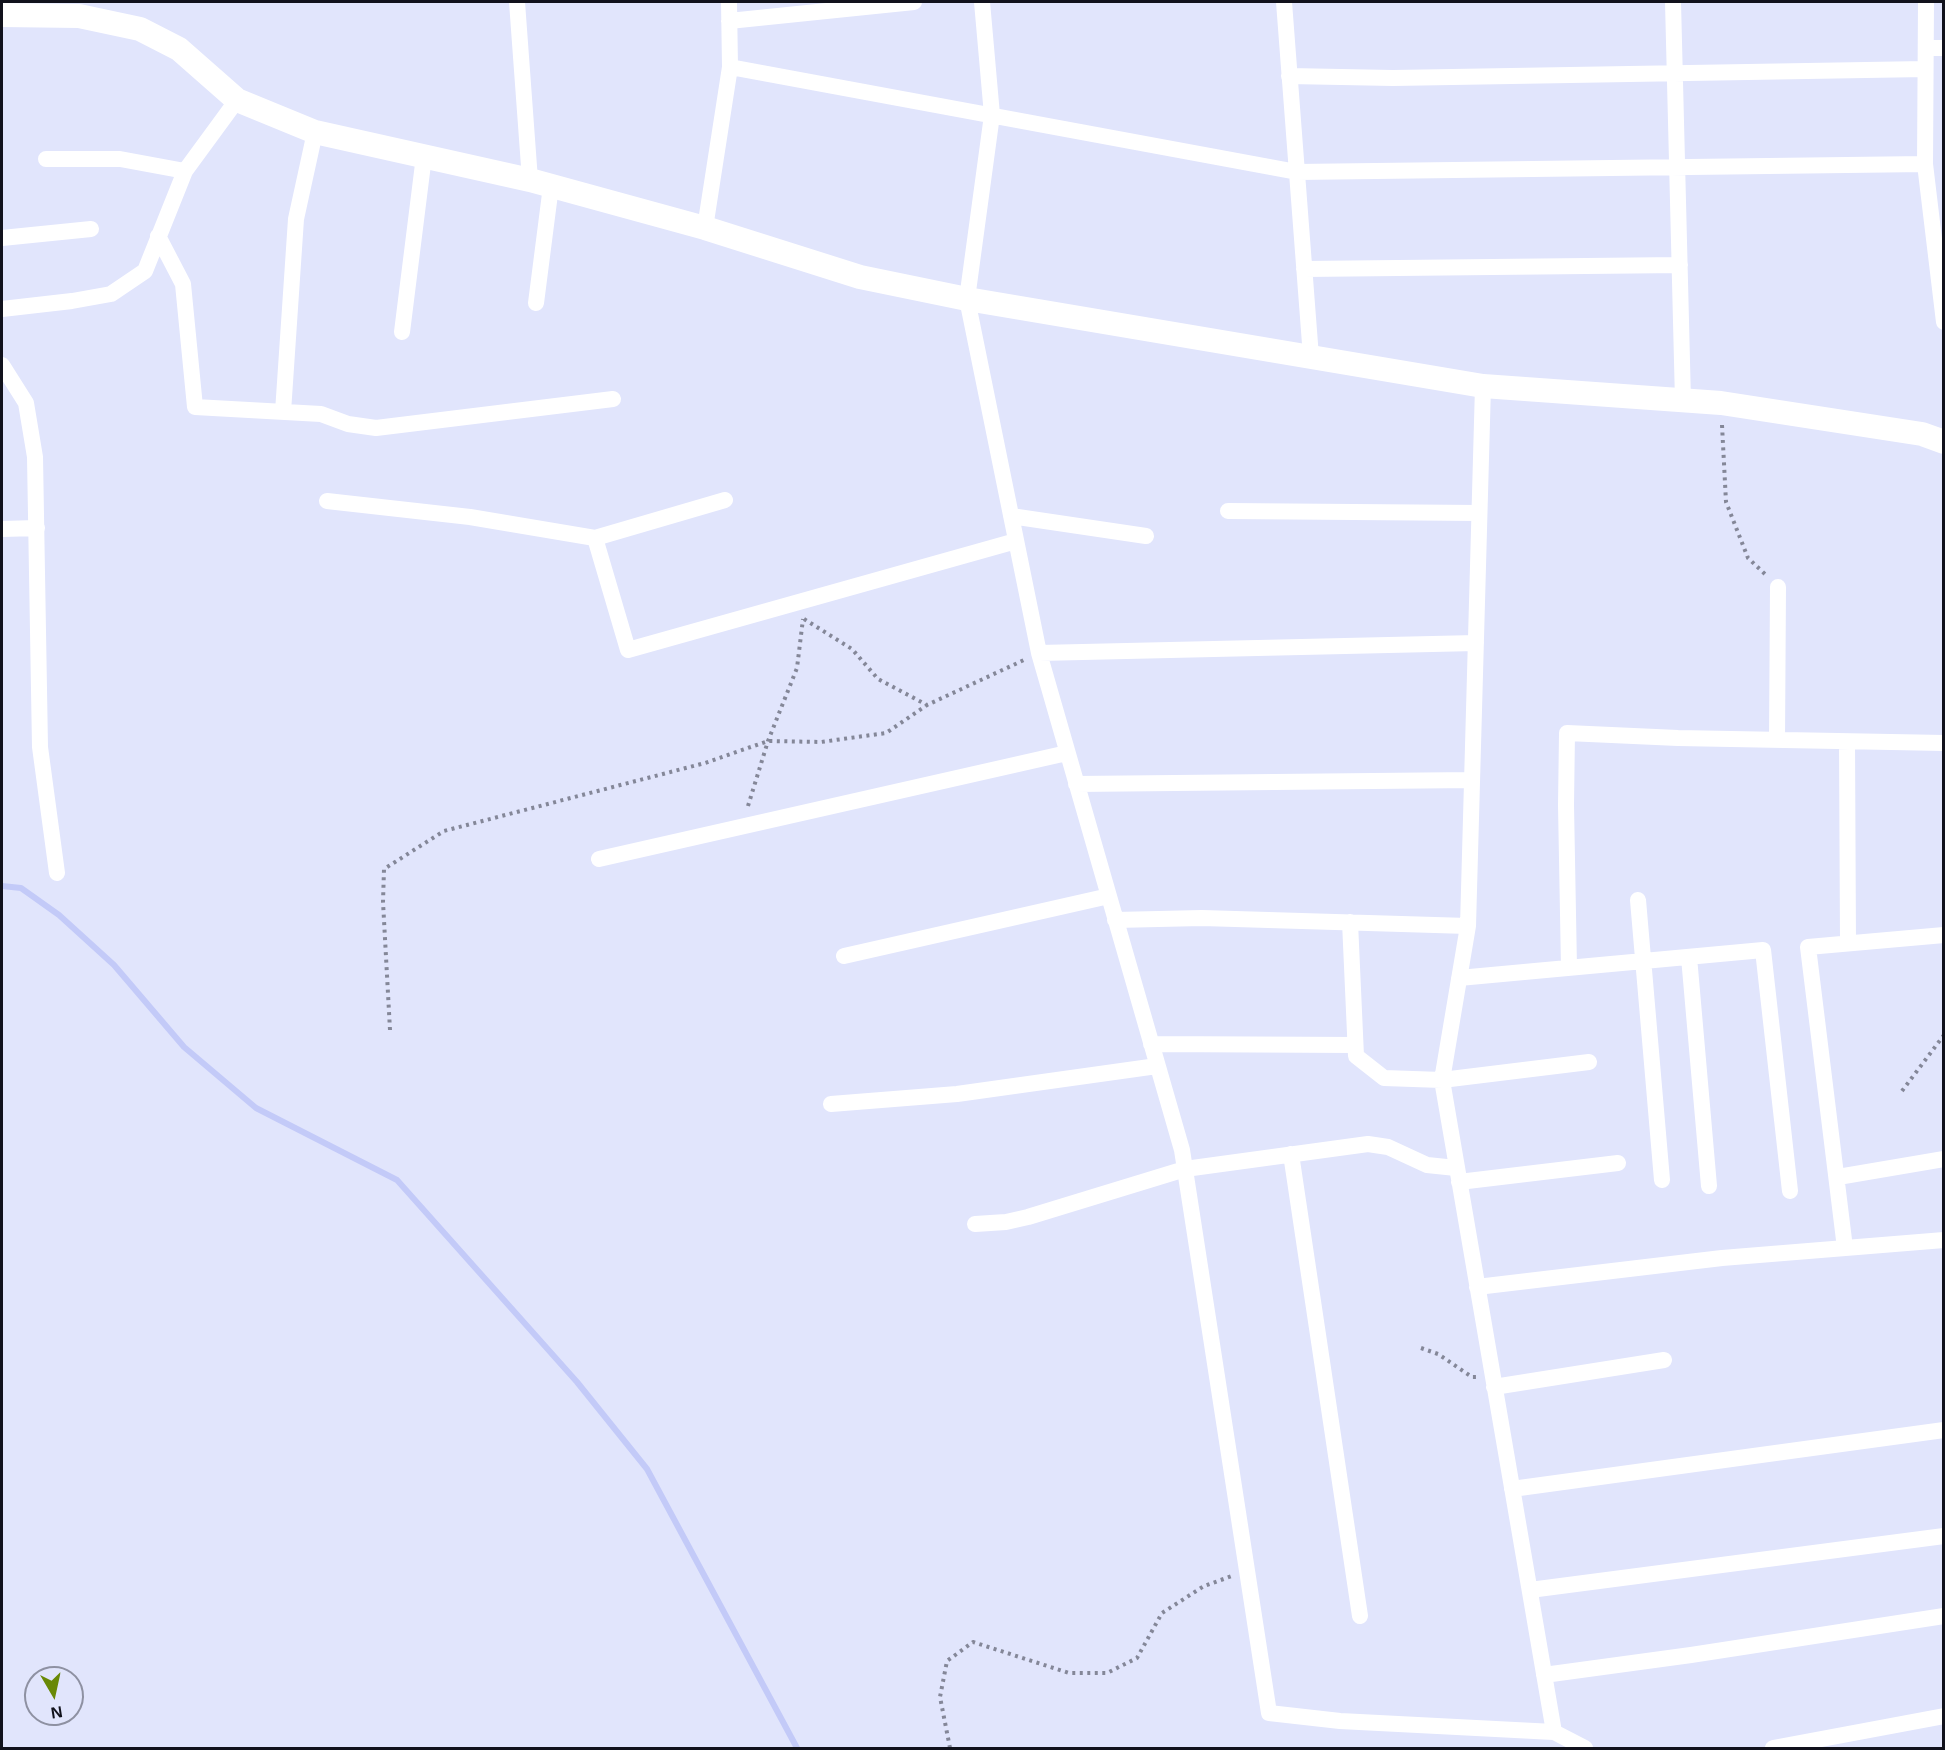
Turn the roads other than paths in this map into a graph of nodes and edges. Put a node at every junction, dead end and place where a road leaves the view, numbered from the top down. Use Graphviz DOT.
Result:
graph roads {
  1 [pos="517,2"];
  2 [pos="729,2"];
  3 [pos="914,2"];
  4 [pos="982,2"];
  5 [pos="1284,2"];
  6 [pos="1673,2"];
  7 [pos="1926,2"];
  8 [pos="2,15"];
  9 [pos="729,21"];
  10 [pos="1926,48"];
  11 [pos="1944,48"];
  12 [pos="730,67"];
  13 [pos="1925,69"];
  14 [pos="1675,74"];
  15 [pos="1289,76"];
  16 [pos="237,100"];
  17 [pos="992,115"];
  18 [pos="315,132"];
  19 [pos="424,156"];
  20 [pos="46,159"];
  21 [pos="1677,167"];
  22 [pos="185,171"];
  23 [pos="1297,172"];
  24 [pos="1932,175"];
  25 [pos="541,183"];
  26 [pos="705,228"];
  27 [pos="91,229"];
  28 [pos="158,236"];
  29 [pos="2,238"];
  30 [pos="1680,266"];
  31 [pos="1304,269"];
  32 [pos="967,298"];
  33 [pos="537,303"];
  34 [pos="2,309"];
  35 [pos="1944,322"];
  36 [pos="402,332"];
  37 [pos="1311,357"];
  38 [pos="2,365"];
  39 [pos="1483,386"];
  40 [pos="613,399"];
  41 [pos="1683,400"];
  42 [pos="283,412"];
  43 [pos="1936,435"];
  44 [pos="725,500"];
  45 [pos="327,501"];
  46 [pos="1228,511"];
  47 [pos="1479,513"];
  48 [pos="1011,516"];
  49 [pos="37,528"];
  50 [pos="2,529"];
  51 [pos="1146,536"];
  52 [pos="595,538"];
  53 [pos="1016,541"];
  54 [pos="1778,587"];
  55 [pos="1476,643"];
  56 [pos="1039,653"];
  57 [pos="1777,740"];
  58 [pos="1847,742"];
  59 [pos="1944,743"];
  60 [pos="1068,753"];
  61 [pos="1472,780"];
  62 [pos="1076,784"];
  63 [pos="599,859"];
  64 [pos="57,873"];
  65 [pos="1108,896"];
  66 [pos="1638,900"];
  67 [pos="1115,920"];
  68 [pos="1350,922"];
  69 [pos="1468,926"];
  70 [pos="1944,935"];
  71 [pos="1848,943"];
  72 [pos="844,956"];
  73 [pos="1689,957"];
  74 [pos="1644,961"];
  75 [pos="1569,968"];
  76 [pos="1459,978"];
  77 [pos="1151,1044"];
  78 [pos="1355,1045"];
  79 [pos="1589,1062"];
  80 [pos="1157,1066"];
  81 [pos="1442,1080"];
  82 [pos="831,1104"];
  83 [pos="1291,1154"];
  84 [pos="1944,1159"];
  85 [pos="1618,1163"];
  86 [pos="1185,1169"];
  87 [pos="1458,1175"];
  88 [pos="1838,1177"];
  89 [pos="1662,1180"];
  90 [pos="1709,1186"];
  91 [pos="1790,1191"];
  92 [pos="975,1224"];
  93 [pos="1944,1240"];
  94 [pos="1845,1248"];
  95 [pos="1477,1287"];
  96 [pos="1664,1360"];
  97 [pos="1493,1381"];
  98 [pos="1944,1430"];
  99 [pos="1512,1489"];
  100 [pos="1944,1536"];
  101 [pos="1530,1590"];
  102 [pos="1360,1616"];
  103 [pos="1944,1616"];
  104 [pos="1544,1675"];
  105 [pos="1944,1716"];
  106 [pos="1554,1732"];
  107 [pos="1585,1749"];
  108 [pos="1773,1749"];
  1 -- 25 [label="street"];
  2 -- 9 [label="street"];
  3 -- 9 [label="street"];
  4 -- 17 [label="street"];
  5 -- 15 [label="street"];
  6 -- 14 [label="street"];
  7 -- 10 [label="street"];
  8 -- 16 [label="main road"];
  9 -- 12 [label="street"];
  10 -- 11 [label="street"];
  10 -- 13 [label="street"];
  12 -- 17 [label="street"];
  12 -- 26 [label="street"];
  13 -- 14 [label="street"];
  13 -- 24 [label="street"];
  14 -- 15 [label="street"];
  14 -- 21 [label="street"];
  15 -- 23 [label="street"];
  16 -- 18 [label="main road"];
  16 -- 22 [label="street"];
  17 -- 23 [label="street"];
  17 -- 32 [label="street"];
  18 -- 19 [label="main road"];
  18 -- 42 [label="street"];
  19 -- 25 [label="main road"];
  19 -- 36 [label="street"];
  20 -- 22 [label="street"];
  21 -- 23 [label="street"];
  21 -- 24 [label="street"];
  21 -- 30 [label="street"];
  22 -- 28 [label="street"];
  23 -- 31 [label="street"];
  24 -- 35 [label="street"];
  25 -- 26 [label="main road"];
  25 -- 33 [label="street"];
  26 -- 32 [label="main road"];
  27 -- 29 [label="street"];
  28 -- 34 [label="street"];
  28 -- 42 [label="street"];
  30 -- 31 [label="street"];
  30 -- 41 [label="street"];
  31 -- 37 [label="street"];
  32 -- 37 [label="main road"];
  32 -- 48 [label="street"];
  37 -- 39 [label="main road"];
  38 -- 49 [label="street"];
  39 -- 41 [label="main road"];
  39 -- 47 [label="street"];
  40 -- 42 [label="street"];
  41 -- 43 [label="main road"];
  44 -- 52 [label="street"];
  45 -- 52 [label="street"];
  46 -- 47 [label="street"];
  47 -- 55 [label="street"];
  48 -- 51 [label="street"];
  48 -- 53 [label="street"];
  49 -- 50 [label="street"];
  49 -- 64 [label="street"];
  52 -- 53 [label="street"];
  53 -- 56 [label="street"];
  54 -- 57 [label="street"];
  55 -- 56 [label="street"];
  55 -- 61 [label="street"];
  56 -- 60 [label="street"];
  57 -- 58 [label="street"];
  57 -- 75 [label="street"];
  58 -- 59 [label="street"];
  58 -- 71 [label="street"];
  60 -- 62 [label="street"];
  60 -- 63 [label="street"];
  61 -- 62 [label="street"];
  61 -- 69 [label="street"];
  62 -- 65 [label="street"];
  65 -- 67 [label="street"];
  65 -- 72 [label="street"];
  66 -- 74 [label="street"];
  67 -- 68 [label="street"];
  67 -- 77 [label="street"];
  68 -- 69 [label="street"];
  68 -- 78 [label="street"];
  69 -- 76 [label="street"];
  70 -- 71 [label="street"];
  71 -- 88 [label="street"];
  73 -- 74 [label="street"];
  73 -- 90 [label="street"];
  73 -- 91 [label="street"];
  74 -- 75 [label="street"];
  74 -- 89 [label="street"];
  75 -- 76 [label="street"];
  76 -- 81 [label="street"];
  77 -- 78 [label="street"];
  77 -- 80 [label="street"];
  78 -- 81 [label="street"];
  79 -- 81 [label="street"];
  80 -- 82 [label="street"];
  80 -- 86 [label="street"];
  81 -- 87 [label="street"];
  83 -- 86 [label="street"];
  83 -- 87 [label="street"];
  83 -- 102 [label="street"];
  84 -- 88 [label="street"];
  85 -- 87 [label="street"];
  86 -- 92 [label="street"];
  86 -- 106 [label="street"];
  87 -- 95 [label="street"];
  88 -- 94 [label="street"];
  93 -- 94 [label="street"];
  94 -- 95 [label="street"];
  95 -- 97 [label="street"];
  96 -- 97 [label="street"];
  97 -- 99 [label="street"];
  98 -- 99 [label="street"];
  99 -- 101 [label="street"];
  100 -- 101 [label="street"];
  101 -- 104 [label="street"];
  103 -- 104 [label="street"];
  104 -- 106 [label="street"];
  105 -- 108 [label="street"];
  106 -- 107 [label="street"];
}
